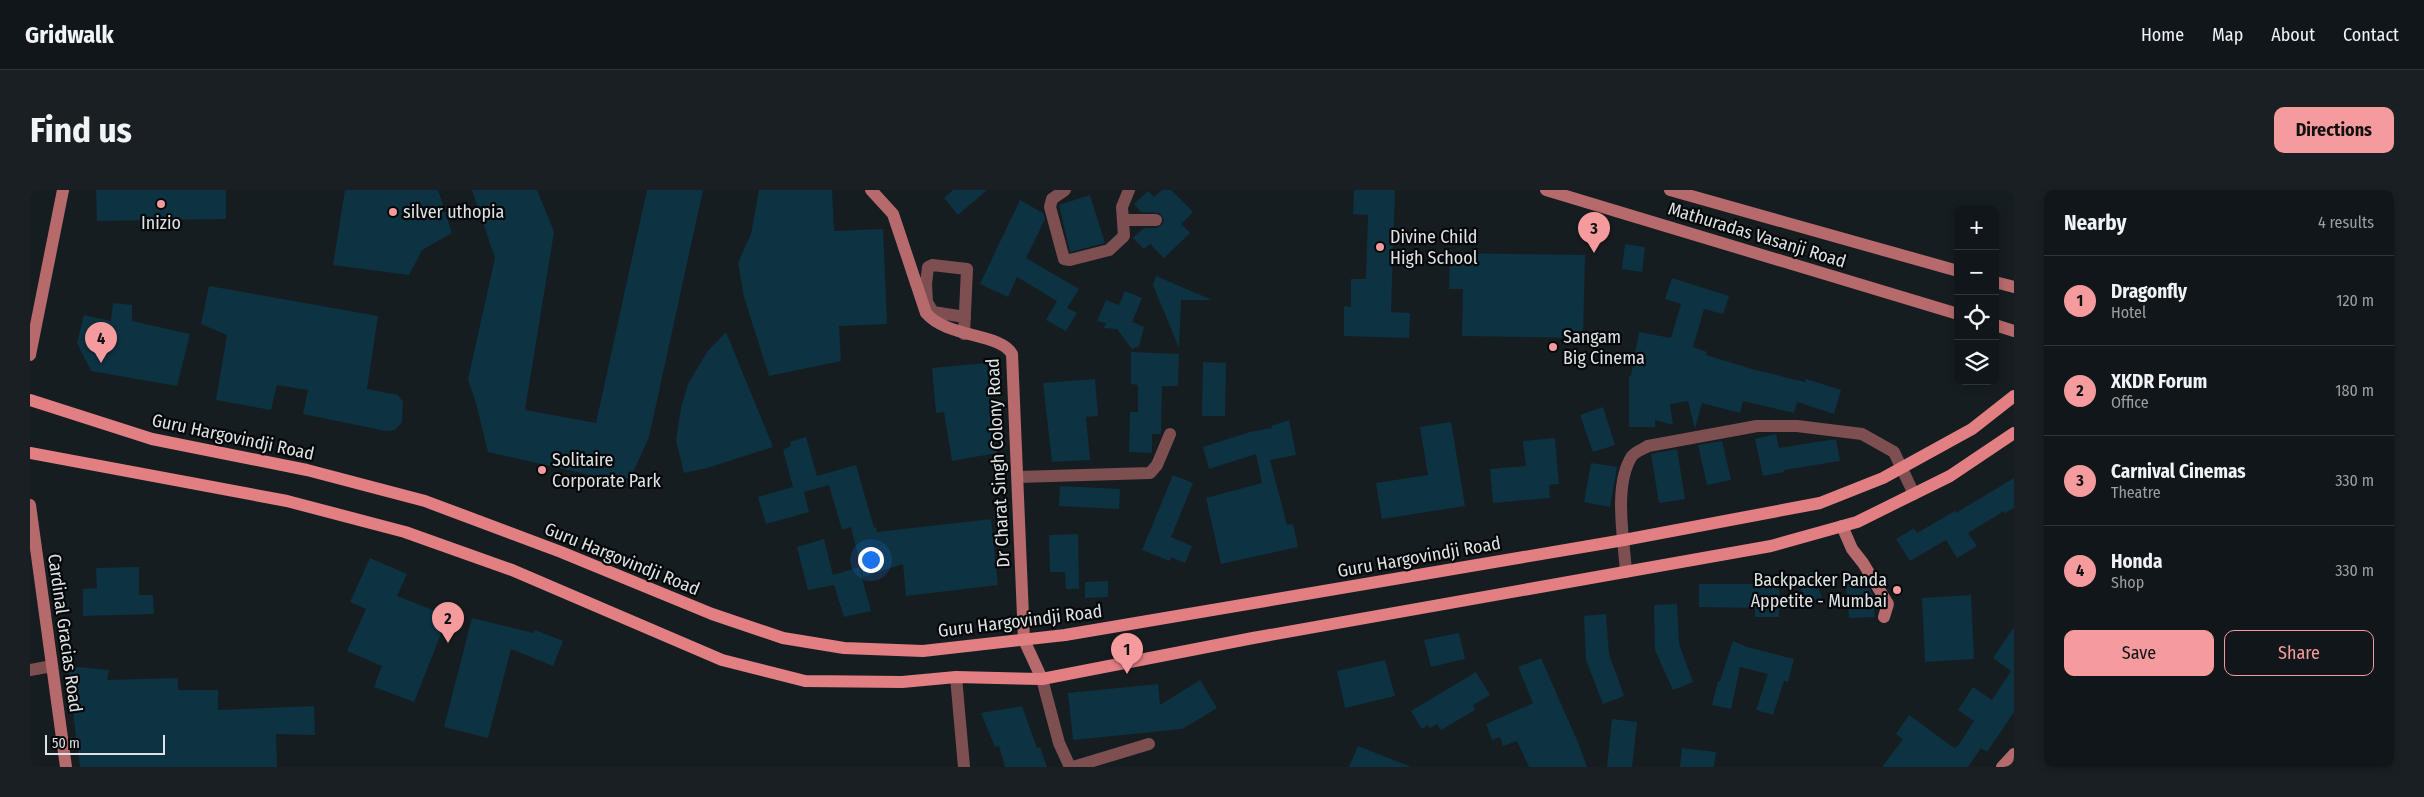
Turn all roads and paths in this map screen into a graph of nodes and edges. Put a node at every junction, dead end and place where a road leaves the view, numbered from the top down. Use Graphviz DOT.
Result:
graph roads {
  1 [pos="62,190"];
  2 [pos="871,190"];
  3 [pos="1065,190"];
  4 [pos="1128,190"];
  5 [pos="1546,190"];
  6 [pos="1670,190"];
  7 [pos="1124,220"];
  8 [pos="1156,220"];
  9 [pos="1954,270"];
  10 [pos="1999,283"];
  11 [pos="921,284"];
  12 [pos="2014,287"];
  13 [pos="1954,313"];
  14 [pos="965,317"];
  15 [pos="1999,326"];
  16 [pos="2014,331"];
  17 [pos="964,334"];
  18 [pos="30,356"];
  19 [pos="2014,396"];
  20 [pos="30,400"];
  21 [pos="2014,433"];
  22 [pos="1170,434"];
  23 [pos="30,453"];
  24 [pos="1902,468"];
  25 [pos="1018,477"];
  26 [pos="1914,494"];
  27 [pos="30,505"];
  28 [pos="1842,526"];
  29 [pos="32,535"];
  30 [pos="1624,540"];
  31 [pos="1626,572"];
  32 [pos="1884,617"];
  33 [pos="1024,640"];
  34 [pos="52,666"];
  35 [pos="30,670"];
  36 [pos="956,677"];
  37 [pos="1042,679"];
  38 [pos="1149,744"];
  39 [pos="2014,754"];
  40 [pos="66,767"];
  41 [pos="964,767"];
  42 [pos="1072,767"];
  43 [pos="2002,767"];
  1 -- 18 [label="street"];
  2 -- 11 [label="street, Dr Charat Singh Colony Road"];
  3 -- 7 [label="street"];
  4 -- 7 [label="street"];
  5 -- 13 [label="street, Mathuradas Vasanji Road"];
  6 -- 9 [label="street, Mathuradas Vasanji Road"];
  7 -- 8 [label="street"];
  10 -- 12 [label="street"];
  11 -- 14 [label="street"];
  11 -- 14 [label="street"];
  11 -- 17 [label="street, Dr Charat Singh Colony Road"];
  14 -- 17 [label="street"];
  15 -- 16 [label="street"];
  17 -- 25 [label="street, Dr Charat Singh Colony Road"];
  19 -- 24 [label="main road, Guru Hargovindji Road"];
  20 -- 33 [label="main road, Guru Hargovindji Road"];
  21 -- 26 [label="main road"];
  22 -- 25 [label="street"];
  23 -- 36 [label="main road"];
  24 -- 26 [label="street"];
  24 -- 30 [label="main road, Guru Hargovindji Road"];
  24 -- 30 [label="street"];
  25 -- 33 [label="street, Dr Charat Singh Colony Road"];
  26 -- 28 [label="main road"];
  27 -- 29 [label="street, Cardinal Gracias Road"];
  28 -- 31 [label="main road"];
  28 -- 32 [label="street"];
  29 -- 34 [label="street, Cardinal Gracias Road"];
  30 -- 31 [label="street"];
  30 -- 33 [label="main road, Guru Hargovindji Road"];
  31 -- 37 [label="main road"];
  33 -- 37 [label="street, Dr Charat Singh Colony Road"];
  34 -- 35 [label="street"];
  34 -- 40 [label="street, Cardinal Gracias Road"];
  36 -- 37 [label="main road"];
  36 -- 41 [label="street"];
  37 -- 42 [label="street, Dr Charat Singh Colony Road"];
  38 -- 42 [label="street"];
  39 -- 43 [label="street"];
}
